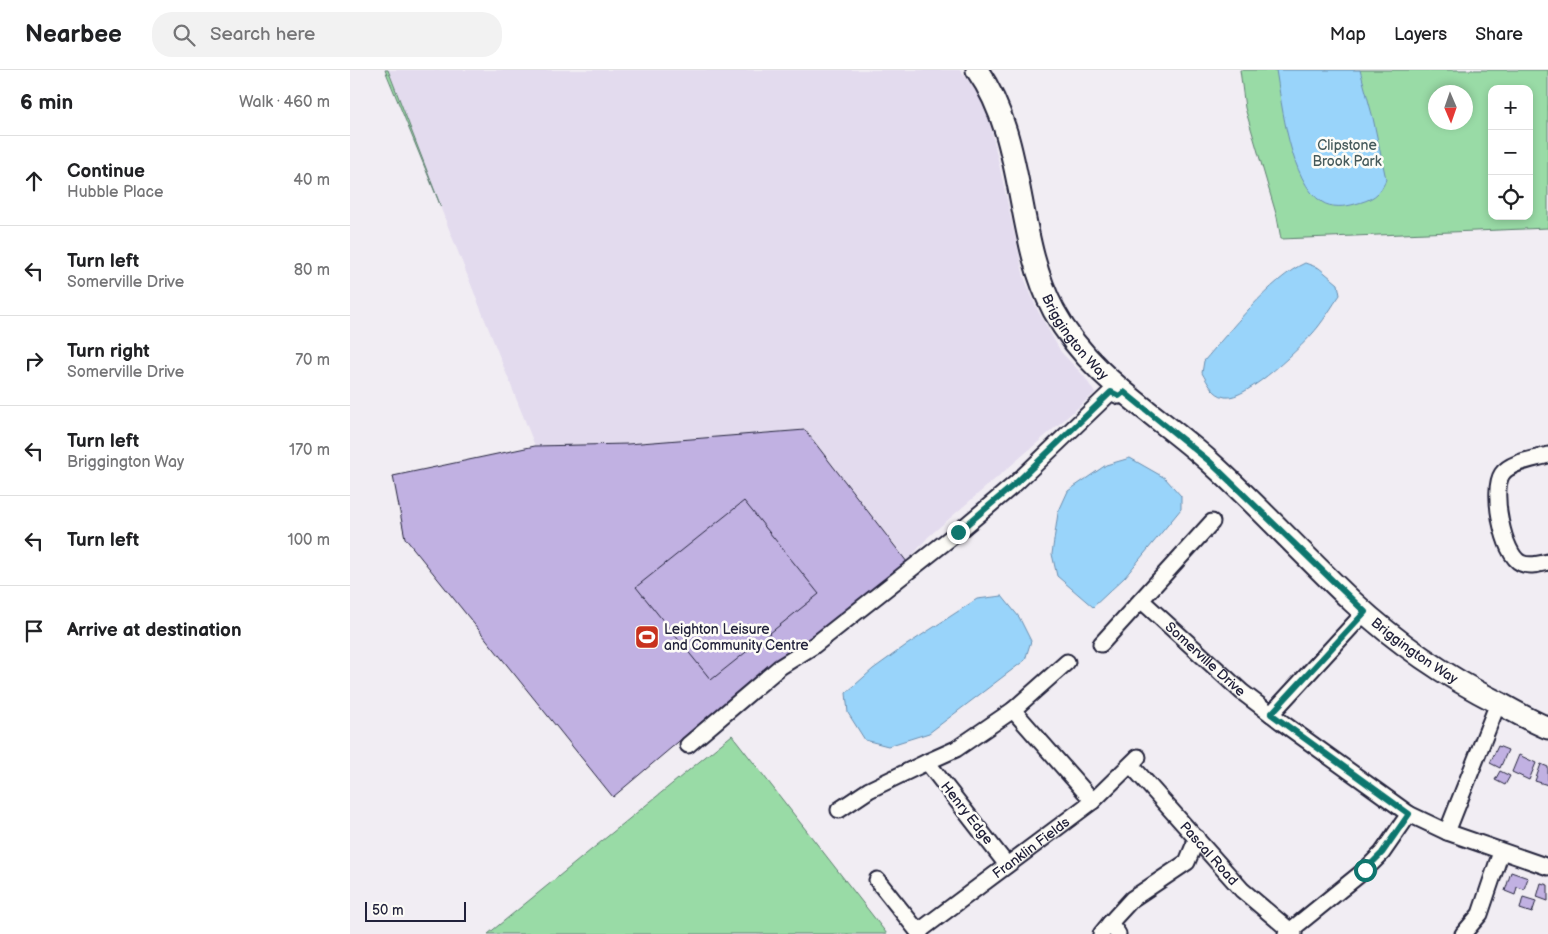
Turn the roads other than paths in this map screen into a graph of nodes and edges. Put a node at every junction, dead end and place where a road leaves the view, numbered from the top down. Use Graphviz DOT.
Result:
graph roads {
  1 [pos="977,70"];
  2 [pos="1124,392"];
  3 [pos="1548,455"];
  4 [pos="1212,522"];
  5 [pos="1548,562"];
  6 [pos="1142,601"];
  7 [pos="1365,612"];
  8 [pos="1101,644"];
  9 [pos="1067,662"];
  10 [pos="1498,703"];
  11 [pos="1013,710"];
  12 [pos="1271,714"];
  13 [pos="1548,728"];
  14 [pos="688,745"];
  15 [pos="1134,761"];
  16 [pos="927,762"];
  17 [pos="1093,801"];
  18 [pos="840,810"];
  19 [pos="1409,814"];
  20 [pos="1447,832"];
  21 [pos="1197,838"];
  22 [pos="1501,852"];
  23 [pos="1007,864"];
  24 [pos="1548,867"];
  25 [pos="877,880"];
  26 [pos="1110,930"];
  27 [pos="919,933"];
  28 [pos="1290,933"];
  29 [pos="1463,934"];
  1 -- 2 [label="street, Briggington Way"];
  2 -- 7 [label="street, Briggington Way"];
  2 -- 14 [label="street"];
  3 -- 5 [label="street"];
  4 -- 6 [label="street"];
  6 -- 8 [label="street"];
  6 -- 12 [label="street, Somerville Drive"];
  7 -- 10 [label="street, Briggington Way"];
  7 -- 12 [label="street"];
  9 -- 11 [label="street"];
  10 -- 13 [label="street, Briggington Way"];
  10 -- 20 [label="street"];
  11 -- 16 [label="street"];
  11 -- 17 [label="street"];
  12 -- 19 [label="street, Somerville Drive"];
  15 -- 17 [label="street, Franklin Fields"];
  15 -- 21 [label="street, Pascal Road"];
  16 -- 18 [label="street"];
  16 -- 23 [label="street, Henry Edge"];
  17 -- 23 [label="street, Franklin Fields"];
  19 -- 20 [label="street, Somerville Drive"];
  19 -- 28 [label="street"];
  20 -- 22 [label="street, Somerville Drive"];
  21 -- 26 [label="street"];
  21 -- 28 [label="street, Pascal Road"];
  22 -- 24 [label="street, Somerville Drive"];
  22 -- 29 [label="street"];
  23 -- 27 [label="street, Franklin Fields"];
  25 -- 27 [label="street, Franklin Fields"];
}
